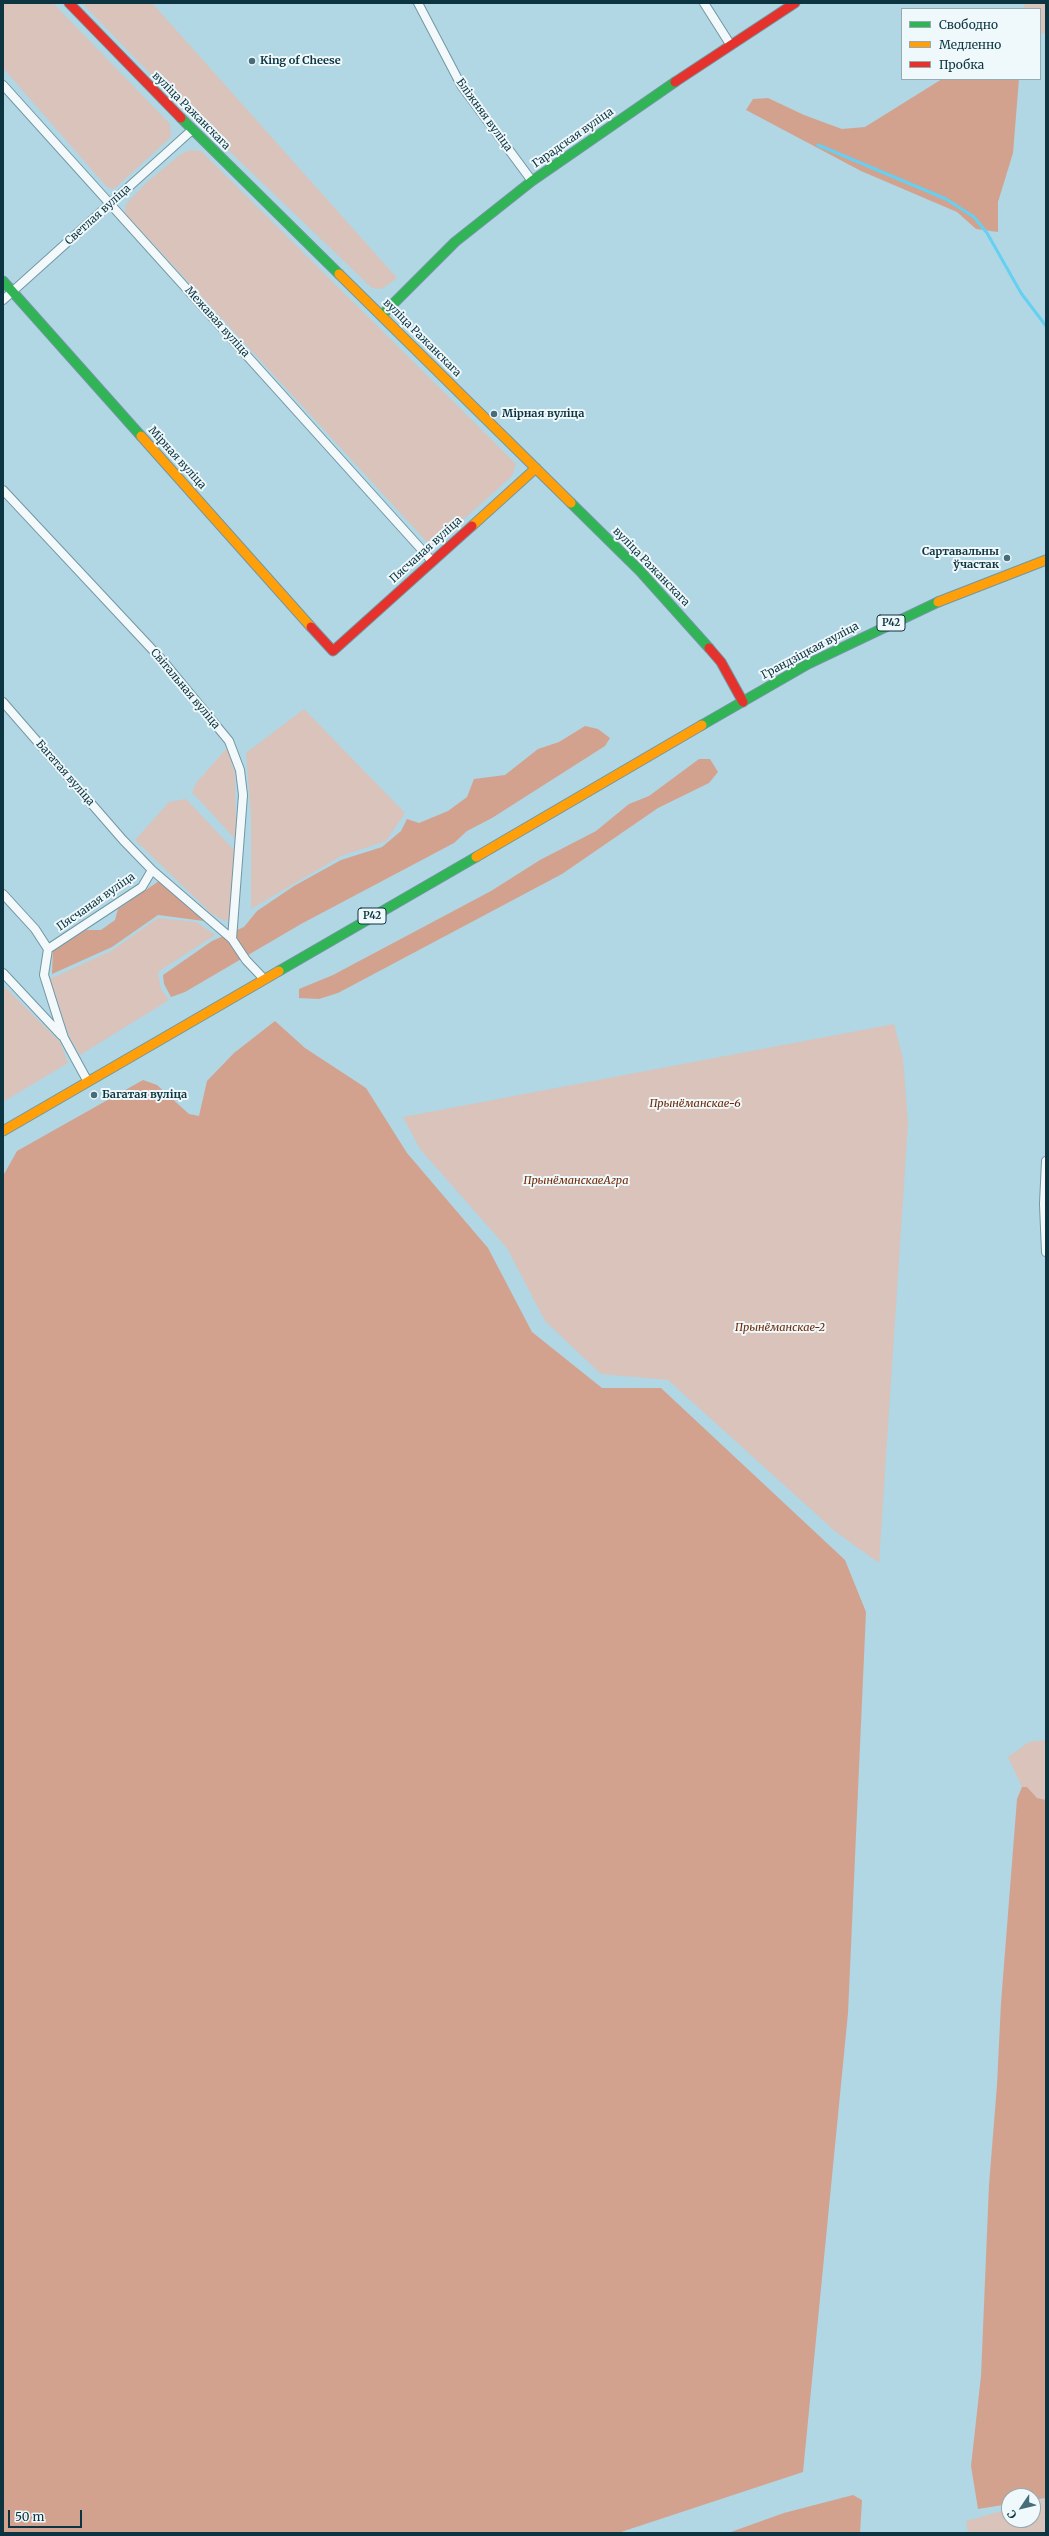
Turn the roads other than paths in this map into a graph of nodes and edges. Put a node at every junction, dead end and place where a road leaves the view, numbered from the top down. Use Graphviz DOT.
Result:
graph roads {
  1 [pos="68,3"];
  2 [pos="418,3"];
  3 [pos="704,3"];
  4 [pos="795,3"];
  5 [pos="730,44"];
  6 [pos="3,85"];
  7 [pos="192,130"];
  8 [pos="532,181"];
  9 [pos="110,204"];
  10 [pos="3,281"];
  11 [pos="13,291"];
  12 [pos="3,300"];
  13 [pos="382,315"];
  14 [pos="536,468"];
  15 [pos="3,490"];
  16 [pos="431,560"];
  17 [pos="1046,560"];
  18 [pos="333,651"];
  19 [pos="3,702"];
  20 [pos="743,702"];
  21 [pos="152,870"];
  22 [pos="3,894"];
  23 [pos="232,939"];
  24 [pos="48,949"];
  25 [pos="3,973"];
  26 [pos="264,979"];
  27 [pos="64,1038"];
  28 [pos="88,1082"];
  29 [pos="3,1130"];
  30 [pos="1046,1161"];
  31 [pos="1046,1252"];
  1 -- 7 [label="street, вуліца Ражанскага"];
  2 -- 8 [label="street, Бліжняя вуліца"];
  3 -- 5 [label="street"];
  4 -- 5 [label="street, Гарадская вуліца"];
  5 -- 8 [label="street, Гарадская вуліца"];
  6 -- 9 [label="street, Межавая вуліца"];
  7 -- 9 [label="street, Светлая вуліца"];
  7 -- 13 [label="street, вуліца Ражанскага"];
  8 -- 13 [label="street, Гарадская вуліца"];
  9 -- 11 [label="street, Светлая вуліца"];
  9 -- 16 [label="street, Межавая вуліца"];
  10 -- 11 [label="street, Мірная вуліца"];
  11 -- 12 [label="street, Светлая вуліца"];
  11 -- 18 [label="street, Мірная вуліца"];
  13 -- 14 [label="street, вуліца Ражанскага"];
  14 -- 16 [label="street, Пясчаная вуліца"];
  14 -- 20 [label="street, вуліца Ражанскага"];
  15 -- 23 [label="street, Світальная вуліца"];
  16 -- 18 [label="street, Пясчаная вуліца"];
  17 -- 20 [label="street, Грандзіцкая вуліца / Р42"];
  19 -- 21 [label="street, Багатая вуліца"];
  20 -- 26 [label="street, Р42"];
  21 -- 23 [label="street, Багатая вуліца"];
  21 -- 24 [label="street, Пясчаная вуліца"];
  22 -- 24 [label="street"];
  23 -- 26 [label="street, Багатая вуліца"];
  24 -- 27 [label="street"];
  25 -- 27 [label="street"];
  26 -- 28 [label="street, Р42"];
  27 -- 28 [label="street"];
  28 -- 29 [label="street, Р42"];
  30 -- 31 [label="street"];
}
